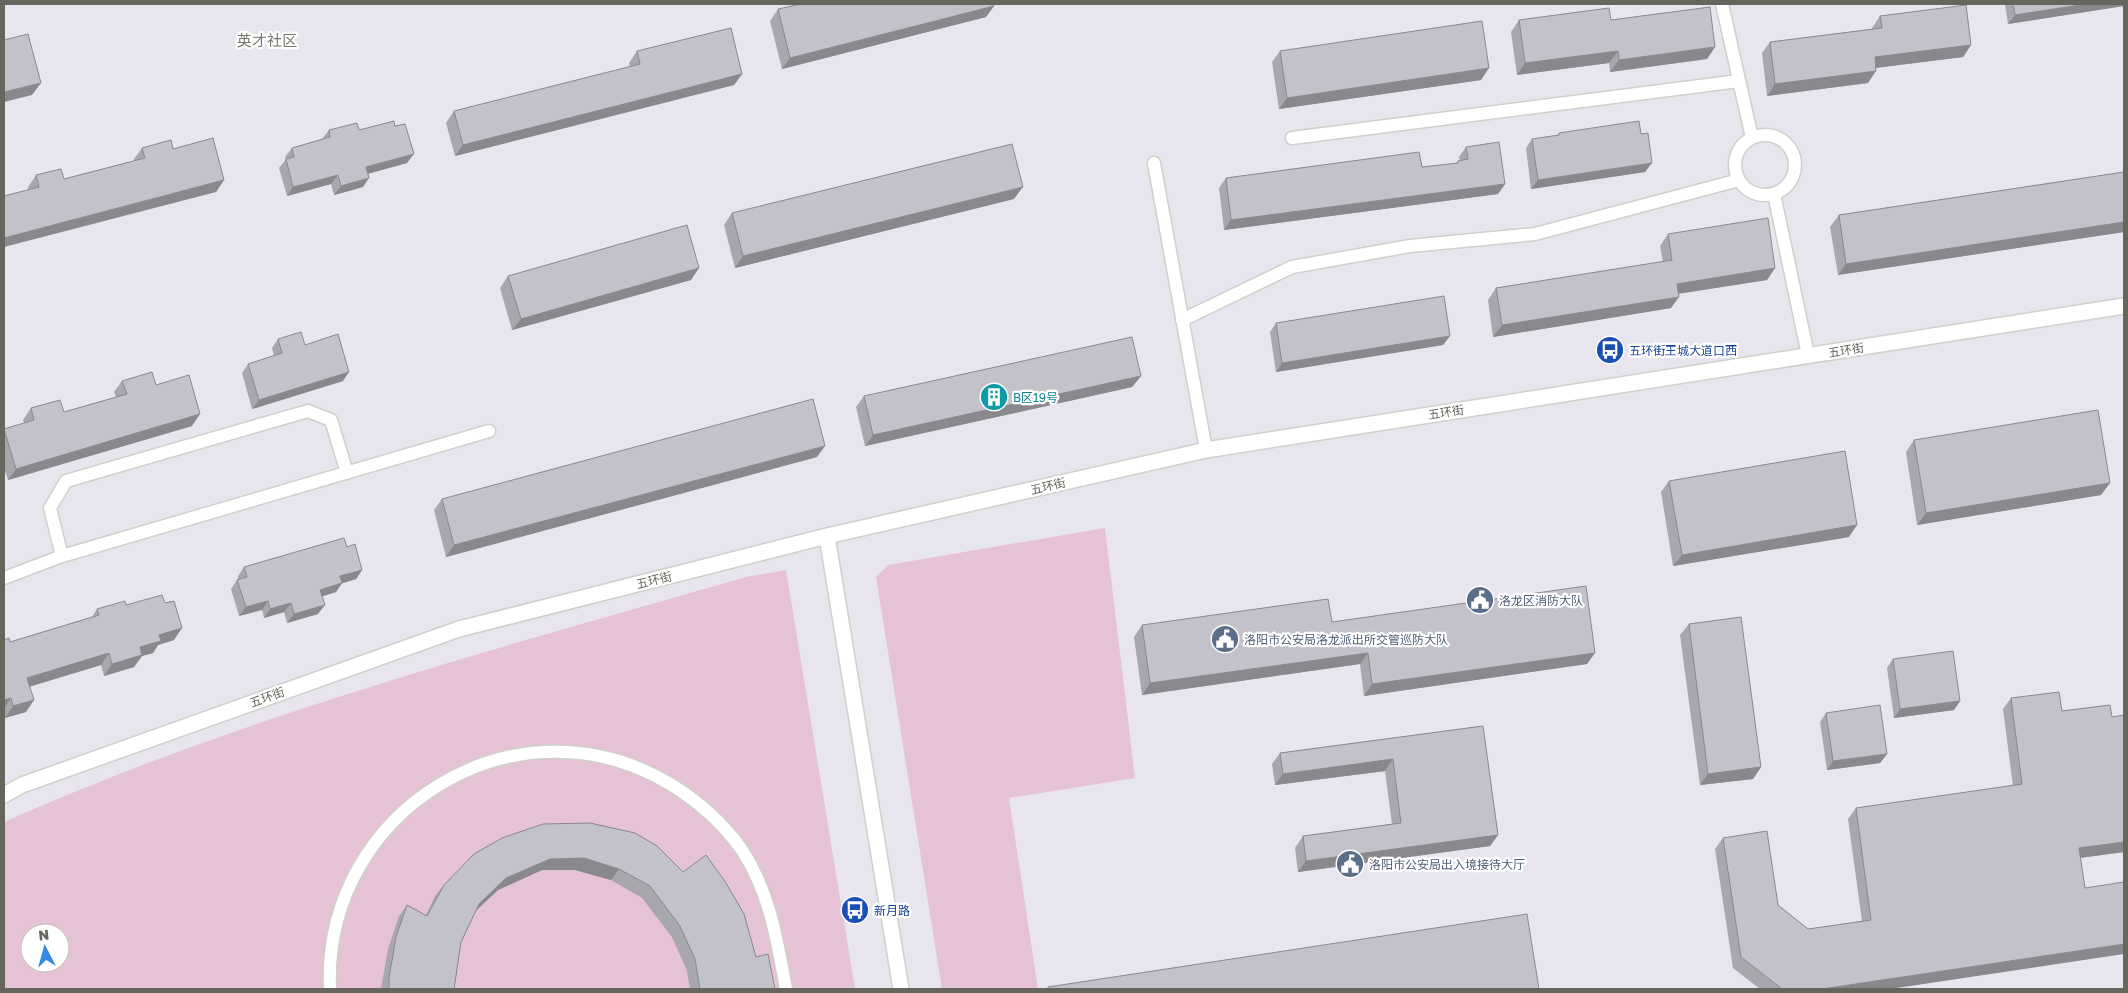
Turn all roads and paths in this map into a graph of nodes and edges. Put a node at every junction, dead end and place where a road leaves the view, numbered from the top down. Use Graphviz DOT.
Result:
graph roads {
  1 [pos="1722,4"];
  2 [pos="1740,81"];
  3 [pos="1292,138"];
  4 [pos="1752,138"];
  5 [pos="1154,163"];
  6 [pos="1739,180"];
  7 [pos="1774,194"];
  8 [pos="2124,306"];
  9 [pos="1182,320"];
  10 [pos="1808,356"];
  11 [pos="489,431"];
  12 [pos="1206,450"];
  13 [pos="347,473"];
  14 [pos="827,536"];
  15 [pos="62,556"];
  16 [pos="4,578"];
  17 [pos="4,795"];
  18 [pos="330,989"];
  19 [pos="786,989"];
  20 [pos="901,989"];
  1 -- 2 [label="lane"];
  2 -- 3 [label="lane"];
  2 -- 4 [label="lane"];
  4 -- 6 [label="lane"];
  4 -- 7 [label="lane"];
  5 -- 9 [label="lane"];
  6 -- 7 [label="lane"];
  6 -- 9 [label="lane"];
  7 -- 10 [label="lane"];
  8 -- 10 [label="street, 五环街"];
  9 -- 12 [label="lane"];
  10 -- 12 [label="street, 五环街"];
  11 -- 13 [label="lane"];
  12 -- 14 [label="street, 五环街"];
  13 -- 15 [label="lane"];
  13 -- 15 [label="lane"];
  14 -- 17 [label="street, 五环街"];
  14 -- 20 [label="street"];
  15 -- 16 [label="lane"];
  18 -- 19 [label="lane"];
}
